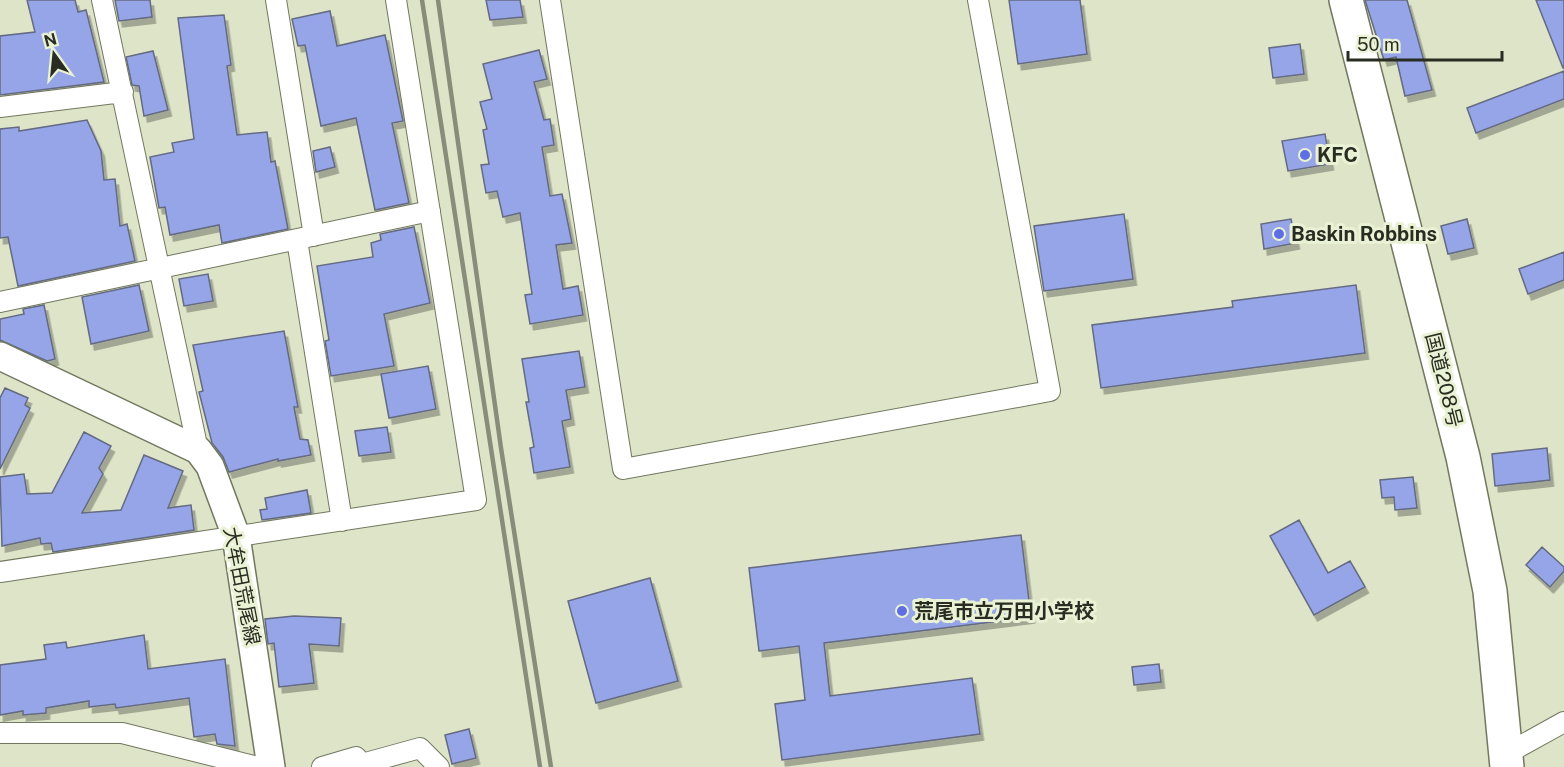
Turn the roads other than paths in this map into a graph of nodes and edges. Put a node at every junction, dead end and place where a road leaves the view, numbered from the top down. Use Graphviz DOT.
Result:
graph roads {
  1 [pos="102,0"];
  2 [pos="276,0"];
  3 [pos="396,0"];
  4 [pos="550,0"];
  5 [pos="978,0"];
  6 [pos="1346,0"];
  7 [pos="123,92"];
  8 [pos="0,106"];
  9 [pos="430,211"];
  10 [pos="305,238"];
  11 [pos="161,269"];
  12 [pos="0,302"];
  13 [pos="0,356"];
  14 [pos="198,450"];
  15 [pos="342,521"];
  16 [pos="236,536"];
  17 [pos="0,572"];
  18 [pos="1564,722"];
  19 [pos="0,733"];
  20 [pos="1506,761"];
  21 [pos="258,767"];
  22 [pos="272,767"];
  23 [pos="322,767"];
  24 [pos="439,767"];
  1 -- 7 [label="street"];
  2 -- 10 [label="street"];
  3 -- 9 [label="street"];
  4 -- 5 [label="street"];
  6 -- 20 [label="highway, 国道208号"];
  7 -- 8 [label="street"];
  7 -- 11 [label="street"];
  9 -- 10 [label="street"];
  9 -- 15 [label="street"];
  10 -- 11 [label="street"];
  10 -- 15 [label="street"];
  11 -- 12 [label="street"];
  11 -- 14 [label="street"];
  13 -- 14 [label="main road"];
  14 -- 16 [label="main road, 大牟田荒尾線"];
  15 -- 16 [label="street"];
  16 -- 17 [label="street"];
  16 -- 22 [label="main road, 大牟田荒尾線"];
  18 -- 20 [label="street"];
  19 -- 21 [label="street"];
  23 -- 24 [label="street"];
}
